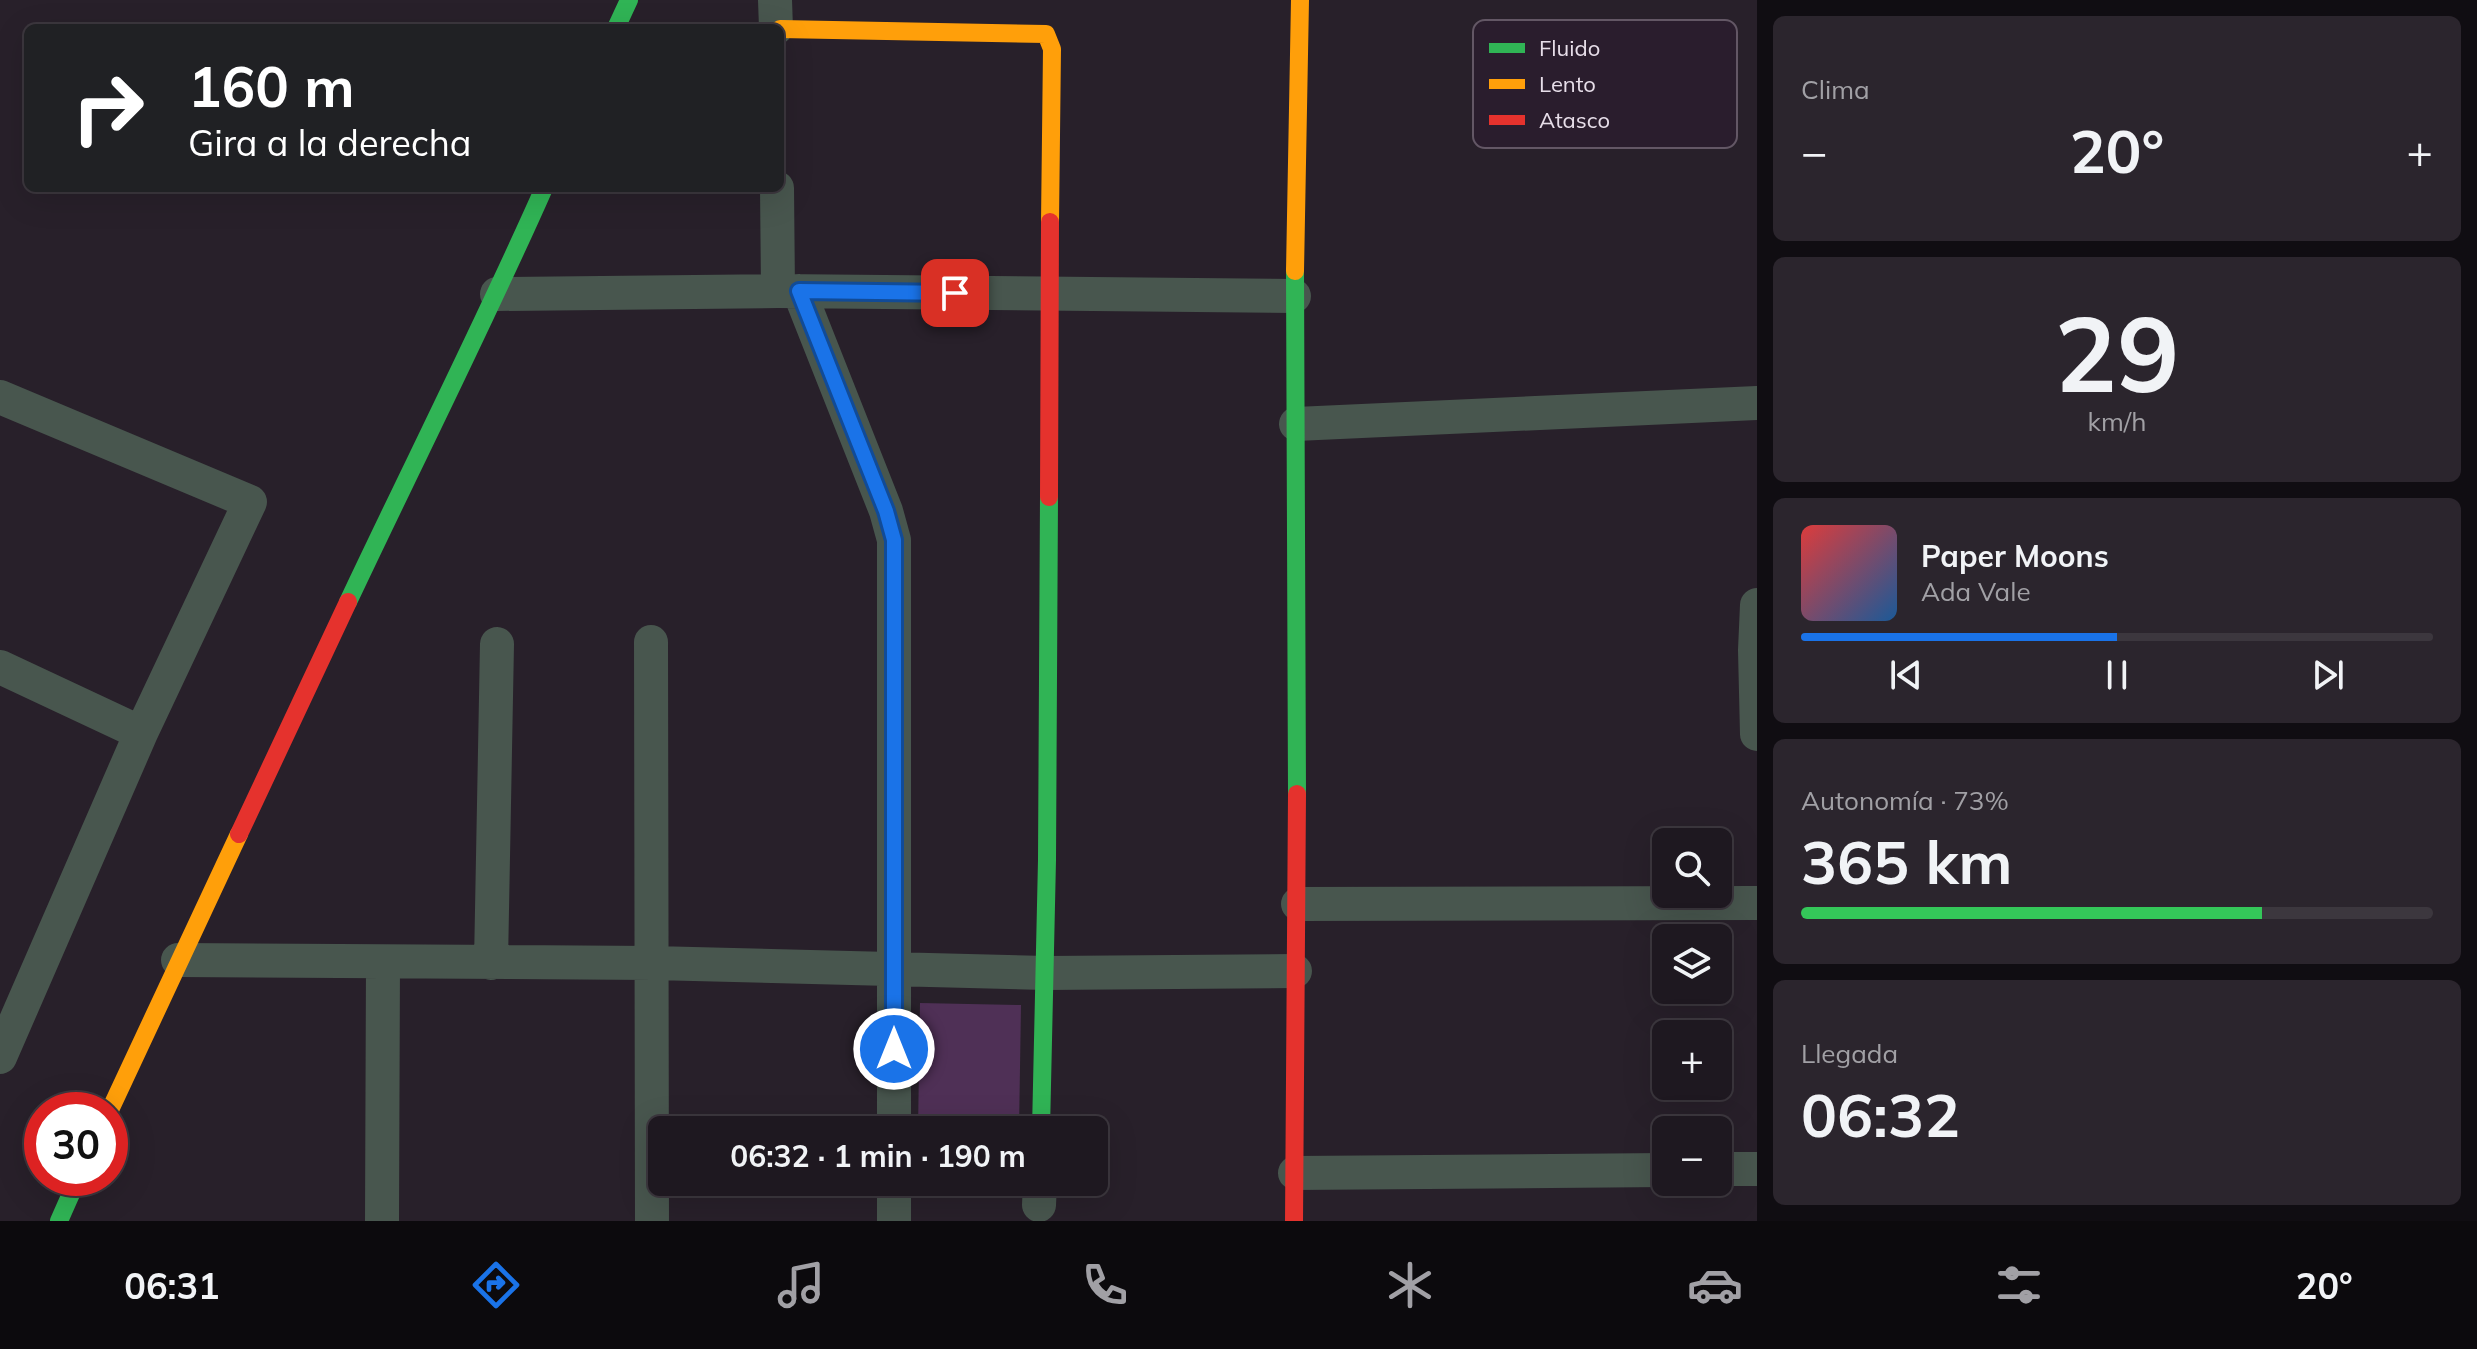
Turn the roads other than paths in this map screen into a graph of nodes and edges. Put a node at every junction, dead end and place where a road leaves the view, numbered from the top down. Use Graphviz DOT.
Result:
graph roads {
  1 [pos="629,0"];
  2 [pos="775,0"];
  3 [pos="1300,0"];
  4 [pos="618,24"];
  5 [pos="778,24"];
  6 [pos="784,28"];
  7 [pos="542,192"];
  8 [pos="777,192"];
  9 [pos="789,291"];
  10 [pos="497,294"];
  11 [pos="1048,294"];
  12 [pos="1294,296"];
  13 [pos="0,397"];
  14 [pos="1757,403"];
  15 [pos="1296,424"];
  16 [pos="1757,605"];
  17 [pos="651,642"];
  18 [pos="497,644"];
  19 [pos="1756,650"];
  20 [pos="0,667"];
  21 [pos="141,733"];
  22 [pos="1757,734"];
  23 [pos="1757,903"];
  24 [pos="1298,904"];
  25 [pos="178,960"];
  26 [pos="383,962"];
  27 [pos="491,963"];
  28 [pos="653,963"];
  29 [pos="894,968"];
  30 [pos="1295,971"];
  31 [pos="1046,973"];
  32 [pos="0,1057"];
  33 [pos="118,1092"];
  34 [pos="894,1116"];
  35 [pos="1041,1116"];
  36 [pos="1732,1169"];
  37 [pos="1757,1169"];
  38 [pos="1652,1170"];
  39 [pos="1295,1173"];
  40 [pos="70,1196"];
  41 [pos="894,1196"];
  42 [pos="59,1221"];
  43 [pos="382,1221"];
  44 [pos="652,1221"];
  45 [pos="894,1221"];
  46 [pos="1294,1221"];
  1 -- 4 [label="street"];
  2 -- 5 [label="street"];
  3 -- 12 [label="street"];
  6 -- 11 [label="street"];
  7 -- 10 [label="street"];
  8 -- 9 [label="street"];
  9 -- 10 [label="street"];
  9 -- 11 [label="street"];
  9 -- 29 [label="street"];
  10 -- 25 [label="street"];
  11 -- 12 [label="street"];
  11 -- 31 [label="street"];
  12 -- 15 [label="street"];
  13 -- 21 [label="street"];
  14 -- 15 [label="street"];
  15 -- 24 [label="street"];
  16 -- 19 [label="street"];
  17 -- 28 [label="street"];
  18 -- 27 [label="street"];
  19 -- 22 [label="street"];
  20 -- 21 [label="street"];
  21 -- 32 [label="street"];
  23 -- 24 [label="street"];
  24 -- 30 [label="street"];
  25 -- 26 [label="street"];
  25 -- 33 [label="street"];
  26 -- 27 [label="street"];
  26 -- 43 [label="street"];
  27 -- 28 [label="street"];
  28 -- 29 [label="street"];
  28 -- 44 [label="street"];
  29 -- 31 [label="street"];
  29 -- 34 [label="street"];
  30 -- 31 [label="street"];
  30 -- 39 [label="street"];
  31 -- 35 [label="street"];
  36 -- 37 [label="street"];
  38 -- 39 [label="street"];
  39 -- 46 [label="street"];
  40 -- 42 [label="street"];
  41 -- 45 [label="street"];
}
